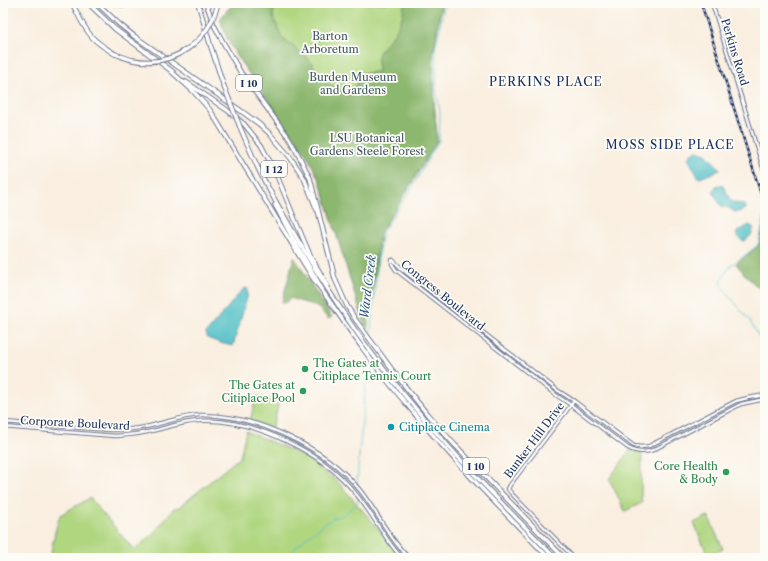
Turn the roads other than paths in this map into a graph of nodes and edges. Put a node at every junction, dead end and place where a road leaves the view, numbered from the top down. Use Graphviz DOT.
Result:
graph roads {
  1 [pos="72,3"];
  2 [pos="88,3"];
  3 [pos="97,3"];
  4 [pos="114,3"];
  5 [pos="145,3"];
  6 [pos="198,3"];
  7 [pos="206,3"];
  8 [pos="218,3"];
  9 [pos="712,3"];
  10 [pos="172,72"];
  11 [pos="765,174"];
  12 [pos="268,188"];
  13 [pos="322,224"];
  14 [pos="402,269"];
  15 [pos="400,273"];
  16 [pos="319,286"];
  17 [pos="334,298"];
  18 [pos="483,332"];
  19 [pos="480,336"];
  20 [pos="515,357"];
  21 [pos="512,360"];
  22 [pos="765,395"];
  23 [pos="765,399"];
  24 [pos="574,401"];
  25 [pos="571,405"];
  26 [pos="3,422"];
  27 [pos="3,427"];
  28 [pos="402,558"];
  29 [pos="409,558"];
  30 [pos="549,558"];
  31 [pos="555,558"];
  32 [pos="564,558"];
  33 [pos="574,558"];
  1 -- 8 [label="highway, bridge"];
  2 -- 10 [label="highway, I 12"];
  3 -- 13 [label="highway"];
  4 -- 5 [label="highway"];
  6 -- 12 [label="highway, I 10, bridge"];
  7 -- 13 [label="highway, I 10"];
  9 -- 11 [label="street, Perkins Road"];
  10 -- 16 [label="highway"];
  10 -- 17 [label="highway, I 12"];
  12 -- 16 [label="highway"];
  12 -- 17 [label="highway, I 10"];
  13 -- 32 [label="highway, I 10"];
  14 -- 15 [label="street"];
  14 -- 15 [label="street, Congress Boulevard"];
  14 -- 18 [label="street, Congress Boulevard"];
  15 -- 19 [label="street, Congress Boulevard"];
  16 -- 30 [label="highway"];
  17 -- 31 [label="highway, I 10"];
  18 -- 19 [label="street"];
  18 -- 20 [label="street, Congress Boulevard"];
  19 -- 21 [label="street, Congress Boulevard"];
  20 -- 21 [label="street"];
  20 -- 24 [label="street, Congress Boulevard"];
  21 -- 25 [label="street, Congress Boulevard"];
  22 -- 24 [label="street, Congress Boulevard"];
  23 -- 25 [label="street, Congress Boulevard"];
  24 -- 25 [label="street, Bunker Hill Drive"];
  25 -- 33 [label="street, Bunker Hill Drive"];
  26 -- 29 [label="street, Corporate Boulevard"];
  27 -- 28 [label="street, Corporate Boulevard"];
}
